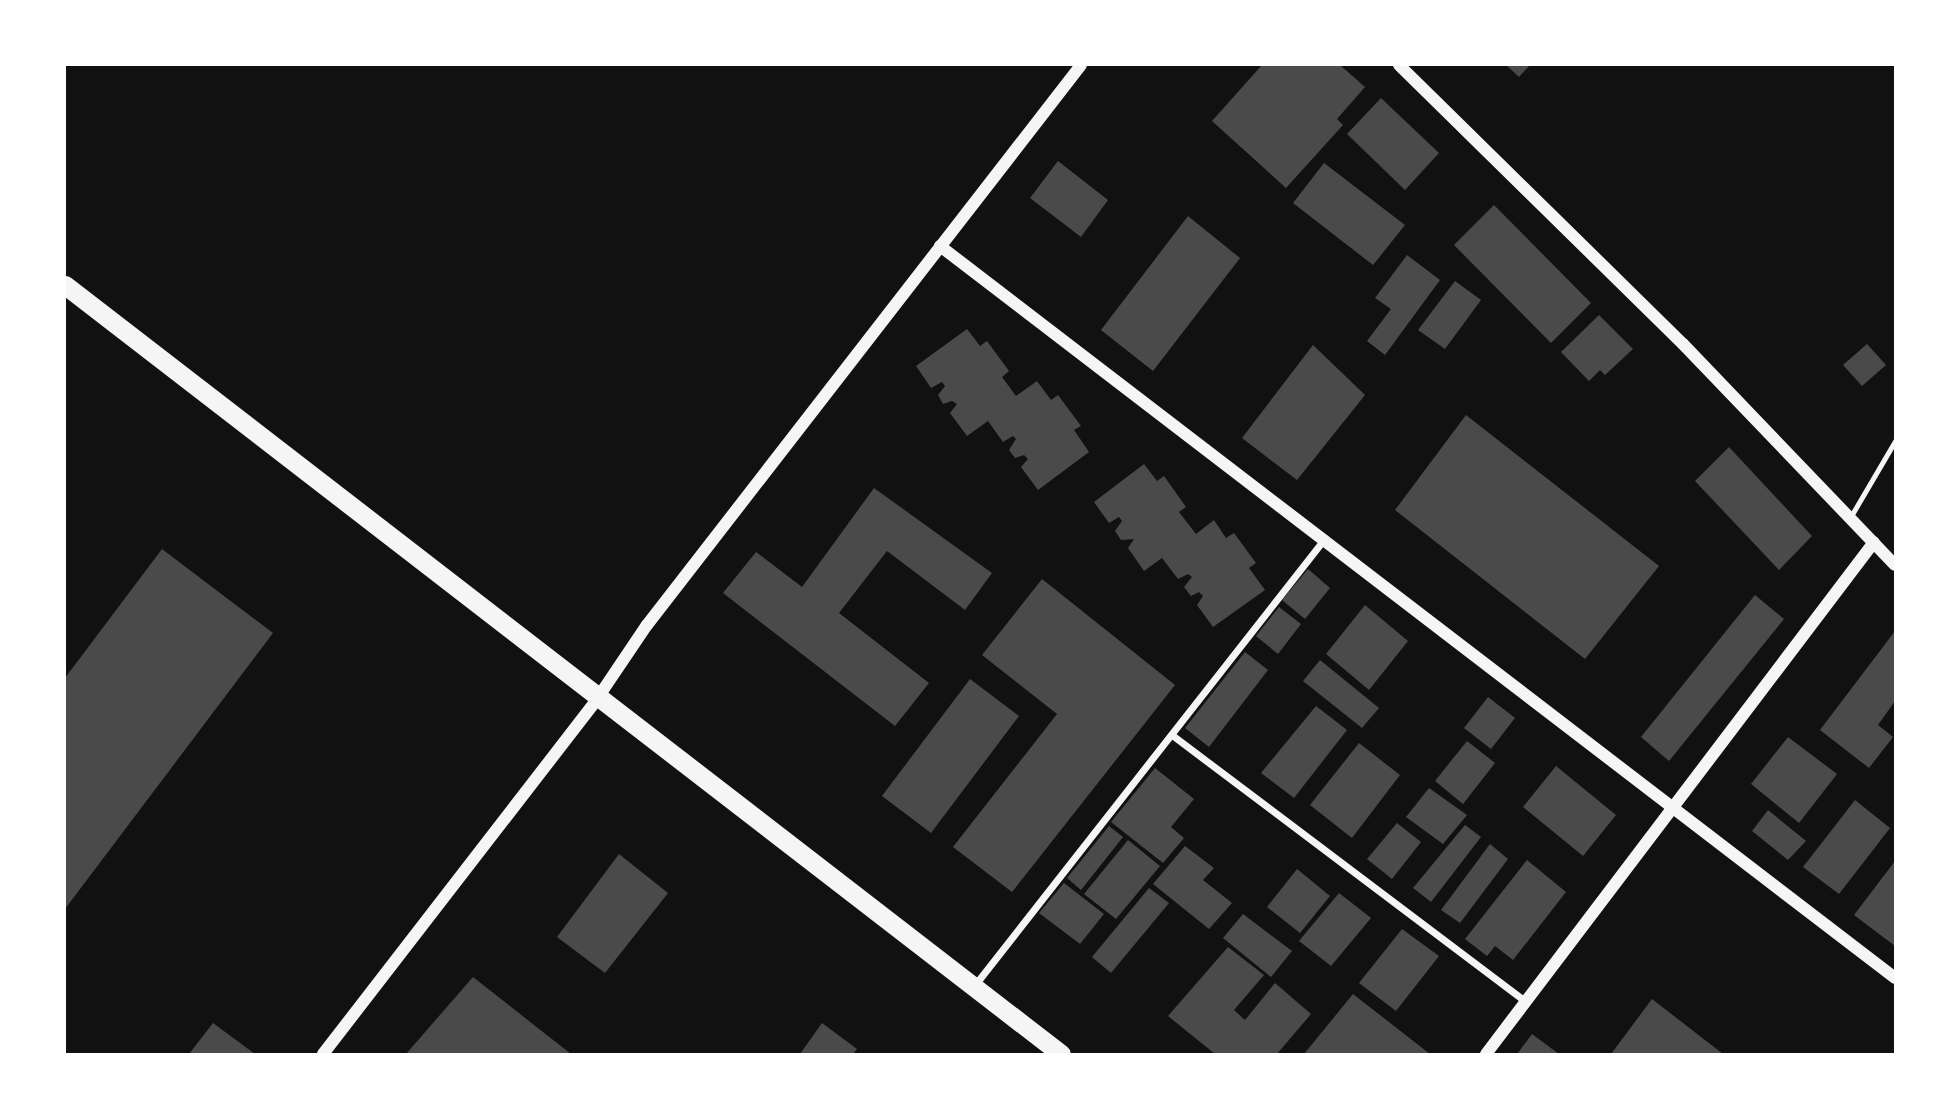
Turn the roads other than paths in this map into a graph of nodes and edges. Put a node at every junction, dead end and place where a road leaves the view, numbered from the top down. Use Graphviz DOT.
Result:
graph roads {
  1 [pos="1081,65"];
  2 [pos="1399,65"];
  3 [pos="940,246"];
  4 [pos="65,285"];
  5 [pos="1895,441"];
  6 [pos="1850,517"];
  7 [pos="1325,538"];
  8 [pos="1874,542"];
  9 [pos="1895,565"];
  10 [pos="597,699"];
  11 [pos="1172,735"];
  12 [pos="1674,807"];
  13 [pos="1895,978"];
  14 [pos="973,986"];
  15 [pos="1526,1002"];
  16 [pos="323,1054"];
  17 [pos="1061,1054"];
  18 [pos="1486,1054"];
  1 -- 3 [label="street"];
  2 -- 6 [label="street"];
  3 -- 7 [label="street"];
  3 -- 10 [label="street"];
  4 -- 10 [label="highway"];
  5 -- 6 [label="lane"];
  6 -- 8 [label="street"];
  7 -- 11 [label="street"];
  7 -- 12 [label="street"];
  8 -- 9 [label="street"];
  8 -- 12 [label="street"];
  10 -- 14 [label="highway"];
  10 -- 16 [label="street"];
  11 -- 14 [label="street"];
  11 -- 15 [label="street"];
  12 -- 13 [label="street"];
  12 -- 15 [label="street"];
  14 -- 17 [label="highway"];
  15 -- 18 [label="street"];
}
